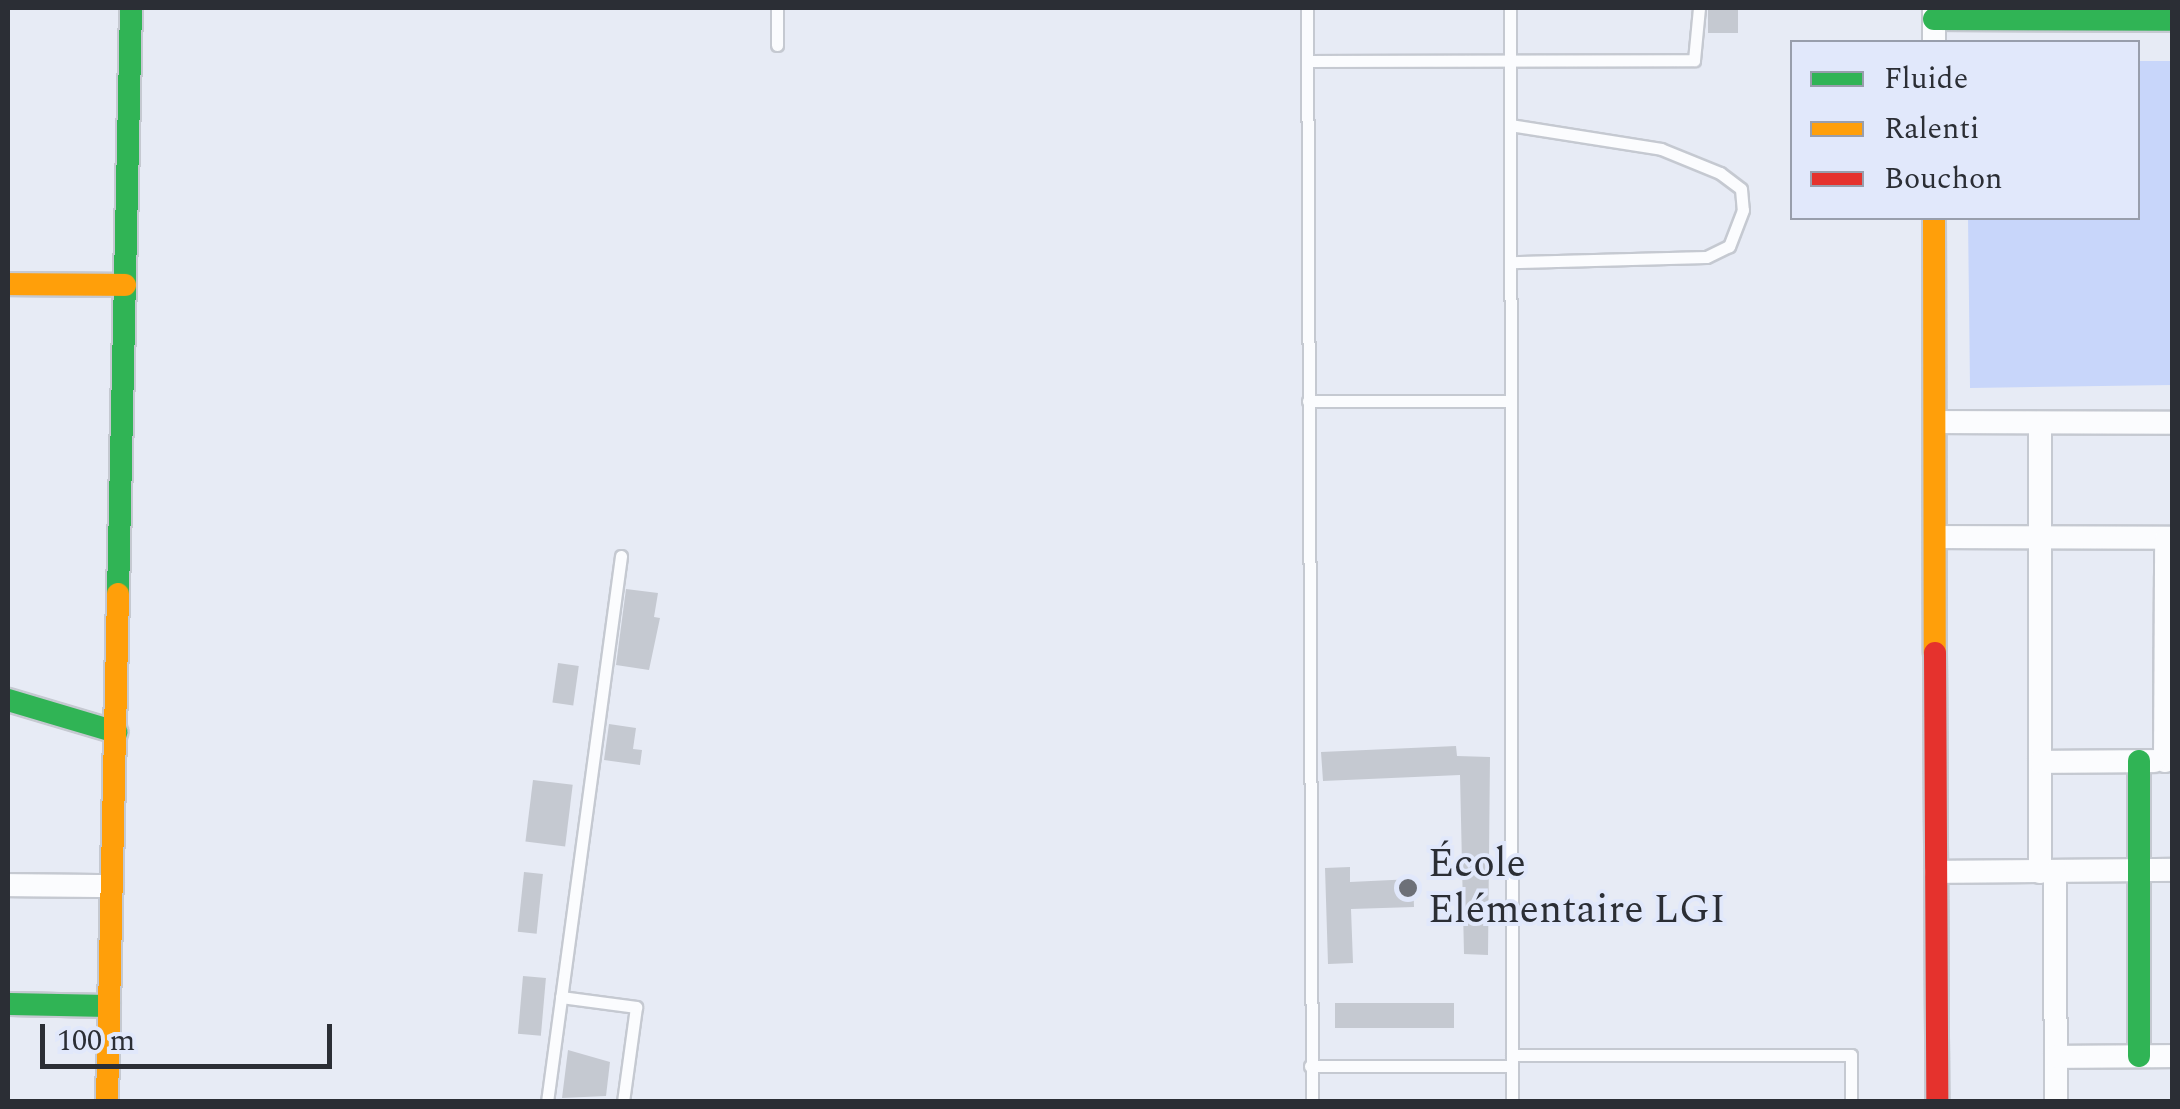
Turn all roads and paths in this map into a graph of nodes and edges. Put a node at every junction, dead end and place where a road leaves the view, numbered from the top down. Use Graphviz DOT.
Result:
graph roads {
  1 [pos="131,8"];
  2 [pos="777,8"];
  3 [pos="1307,8"];
  4 [pos="1510,8"];
  5 [pos="1699,8"];
  6 [pos="2043,14"];
  7 [pos="2172,20"];
  8 [pos="1934,23"];
  9 [pos="777,46"];
  10 [pos="1510,58"];
  11 [pos="1307,61"];
  12 [pos="1510,125"];
  13 [pos="1934,220"];
  14 [pos="1510,262"];
  15 [pos="8,284"];
  16 [pos="125,285"];
  17 [pos="1308,401"];
  18 [pos="1511,401"];
  19 [pos="1935,422"];
  20 [pos="2040,423"];
  21 [pos="2172,423"];
  22 [pos="1935,537"];
  23 [pos="2040,537"];
  24 [pos="2170,538"];
  25 [pos="621,556"];
  26 [pos="2169,649"];
  27 [pos="8,700"];
  28 [pos="116,732"];
  29 [pos="2138,761"];
  30 [pos="2040,762"];
  31 [pos="2169,762"];
  32 [pos="2172,870"];
  33 [pos="2138,871"];
  34 [pos="1936,872"];
  35 [pos="2048,872"];
  36 [pos="8,885"];
  37 [pos="112,886"];
  38 [pos="561,997"];
  39 [pos="8,1004"];
  40 [pos="109,1006"];
  41 [pos="2140,1056"];
  42 [pos="2172,1056"];
  43 [pos="2056,1057"];
  44 [pos="1512,1061"];
  45 [pos="1310,1066"];
  46 [pos="107,1102"];
  47 [pos="547,1102"];
  48 [pos="624,1102"];
  49 [pos="1312,1102"];
  50 [pos="1512,1102"];
  51 [pos="1852,1102"];
  52 [pos="1936,1102"];
  53 [pos="2056,1102"];
  1 -- 16 [label="street"];
  2 -- 9 [label="lane"];
  3 -- 11 [label="lane"];
  4 -- 10 [label="lane"];
  5 -- 10 [label="lane"];
  6 -- 7 [label="street"];
  6 -- 8 [label="street"];
  10 -- 11 [label="lane"];
  10 -- 12 [label="lane"];
  11 -- 17 [label="lane"];
  12 -- 14 [label="lane"];
  12 -- 14 [label="lane"];
  13 -- 19 [label="street"];
  14 -- 18 [label="lane"];
  15 -- 16 [label="street"];
  16 -- 28 [label="street"];
  17 -- 18 [label="lane"];
  17 -- 45 [label="lane"];
  18 -- 44 [label="lane"];
  19 -- 20 [label="street"];
  19 -- 22 [label="street"];
  20 -- 21 [label="street"];
  20 -- 23 [label="street"];
  22 -- 23 [label="street"];
  22 -- 34 [label="street"];
  23 -- 24 [label="street"];
  23 -- 30 [label="street"];
  24 -- 26 [label="street"];
  25 -- 38 [label="lane"];
  26 -- 31 [label="street"];
  27 -- 28 [label="street"];
  28 -- 37 [label="street"];
  29 -- 30 [label="street"];
  29 -- 31 [label="street"];
  29 -- 33 [label="street"];
  30 -- 35 [label="street"];
  32 -- 33 [label="street"];
  33 -- 35 [label="street"];
  33 -- 41 [label="street"];
  34 -- 35 [label="street"];
  34 -- 52 [label="street"];
  35 -- 43 [label="street"];
  36 -- 37 [label="street"];
  37 -- 40 [label="street"];
  38 -- 47 [label="lane"];
  38 -- 48 [label="lane"];
  39 -- 40 [label="street"];
  40 -- 46 [label="street"];
  41 -- 42 [label="street"];
  41 -- 43 [label="street"];
  43 -- 53 [label="street"];
  44 -- 45 [label="lane"];
  44 -- 50 [label="lane"];
  44 -- 51 [label="lane"];
  45 -- 49 [label="lane"];
}
